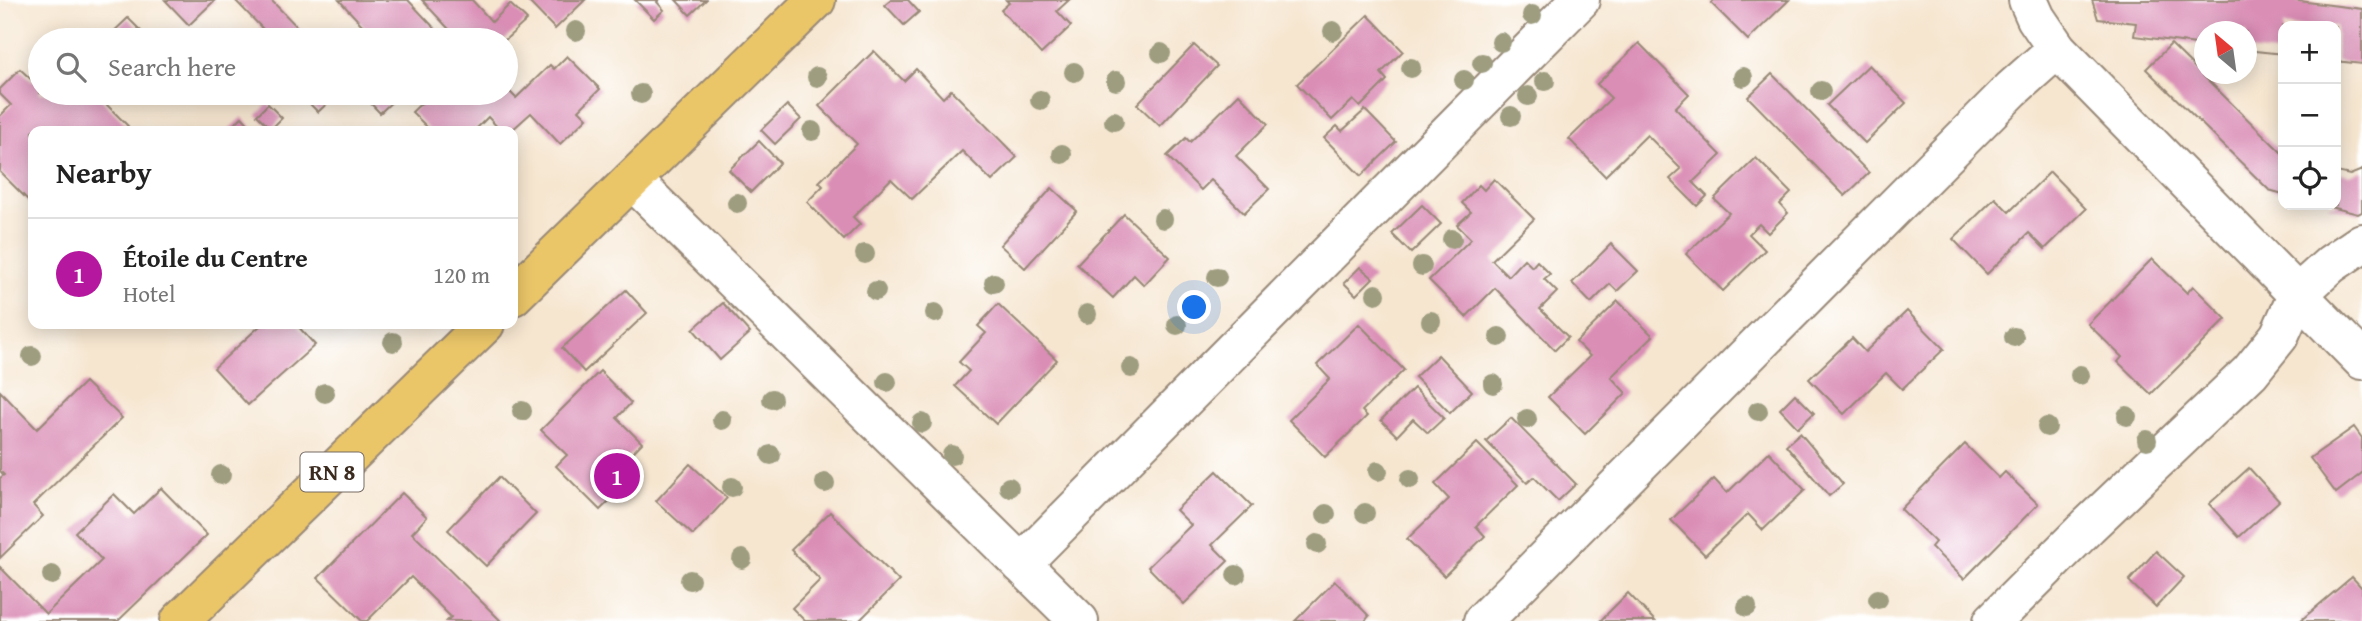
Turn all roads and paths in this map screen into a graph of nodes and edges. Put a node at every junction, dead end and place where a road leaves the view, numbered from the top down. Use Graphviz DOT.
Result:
graph roads {
  1 [pos="816,0"];
  2 [pos="1580,0"];
  3 [pos="2028,0"];
  4 [pos="2057,49"];
  5 [pos="632,180"];
  6 [pos="2362,243"];
  7 [pos="518,291"];
  8 [pos="2298,294"];
  9 [pos="480,329"];
  10 [pos="2362,360"];
  11 [pos="1021,564"];
  12 [pos="180,621"];
  13 [pos="1079,621"];
  14 [pos="1482,621"];
  15 [pos="1993,621"];
  1 -- 5 [label="main road"];
  2 -- 11 [label="street"];
  3 -- 4 [label="street"];
  4 -- 8 [label="street"];
  4 -- 14 [label="street"];
  5 -- 7 [label="main road"];
  5 -- 11 [label="street"];
  6 -- 8 [label="street"];
  8 -- 10 [label="street"];
  8 -- 15 [label="street"];
  9 -- 12 [label="main road, RN 8"];
  11 -- 13 [label="street"];
}
